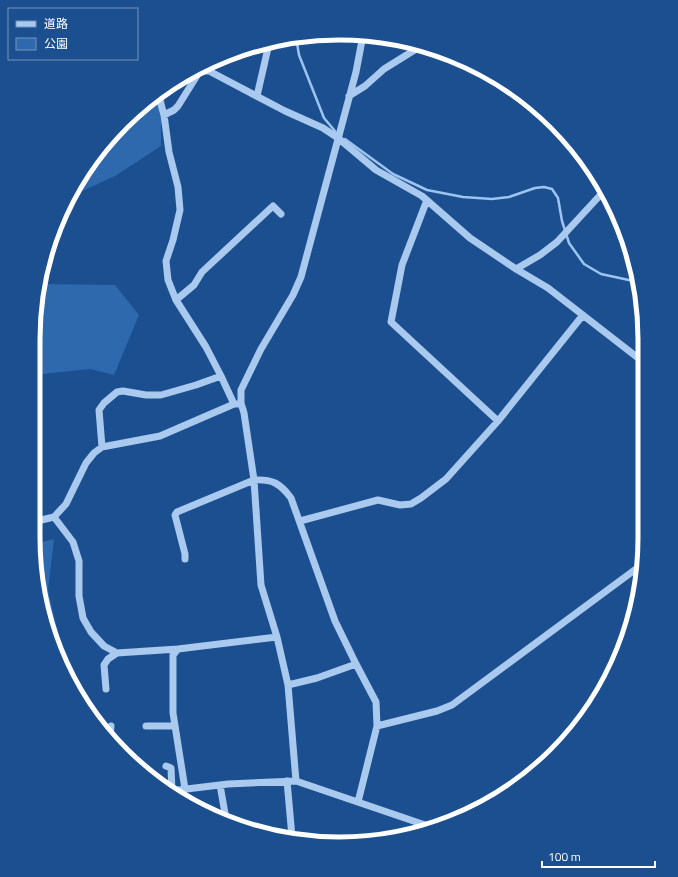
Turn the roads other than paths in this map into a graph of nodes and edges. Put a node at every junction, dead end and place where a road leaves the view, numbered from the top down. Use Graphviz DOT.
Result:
graph roads {
  1 [pos="362,41"];
  2 [pos="268,49"];
  3 [pos="415,50"];
  4 [pos="208,71"];
  5 [pos="196,77"];
  6 [pos="257,96"];
  7 [pos="349,96"];
  8 [pos="160,100"];
  9 [pos="164,115"];
  10 [pos="338,138"];
  11 [pos="601,195"];
  12 [pos="427,200"];
  13 [pos="281,214"];
  14 [pos="516,269"];
  15 [pos="176,300"];
  16 [pos="583,315"];
  17 [pos="638,358"];
  18 [pos="221,376"];
  19 [pos="237,404"];
  20 [pos="498,421"];
  21 [pos="102,447"];
  22 [pos="254,480"];
  23 [pos="54,517"];
  24 [pos="40,520"];
  25 [pos="300,522"];
  26 [pos="185,559"];
  27 [pos="636,571"];
  28 [pos="277,637"];
  29 [pos="178,649"];
  30 [pos="117,653"];
  31 [pos="356,664"];
  32 [pos="288,685"];
  33 [pos="106,689"];
  34 [pos="111,726"];
  35 [pos="146,726"];
  36 [pos="175,726"];
  37 [pos="378,726"];
  38 [pos="111,731"];
  39 [pos="166,766"];
  40 [pos="287,781"];
  41 [pos="296,781"];
  42 [pos="220,785"];
  43 [pos="171,786"];
  44 [pos="185,789"];
  45 [pos="178,790"];
  46 [pos="358,802"];
  47 [pos="225,814"];
  48 [pos="424,825"];
  49 [pos="292,833"];
  1 -- 7 [label="street"];
  2 -- 6 [label="street"];
  3 -- 7 [label="street"];
  4 -- 6 [label="street"];
  5 -- 9 [label="street"];
  6 -- 10 [label="street"];
  7 -- 10 [label="street"];
  8 -- 9 [label="street"];
  9 -- 15 [label="street"];
  10 -- 12 [label="street"];
  10 -- 19 [label="street"];
  11 -- 14 [label="street"];
  12 -- 14 [label="street"];
  12 -- 20 [label="street"];
  13 -- 15 [label="street"];
  14 -- 16 [label="street"];
  15 -- 18 [label="street"];
  16 -- 17 [label="street"];
  16 -- 20 [label="street"];
  18 -- 19 [label="street"];
  18 -- 21 [label="street"];
  19 -- 21 [label="street"];
  19 -- 22 [label="street"];
  20 -- 25 [label="street"];
  21 -- 23 [label="street"];
  22 -- 25 [label="street"];
  22 -- 26 [label="street"];
  22 -- 28 [label="street"];
  23 -- 24 [label="street"];
  23 -- 30 [label="street"];
  25 -- 31 [label="street"];
  27 -- 37 [label="street"];
  28 -- 29 [label="street"];
  28 -- 32 [label="street"];
  29 -- 30 [label="street"];
  29 -- 36 [label="street"];
  30 -- 33 [label="street"];
  31 -- 32 [label="street"];
  31 -- 37 [label="street"];
  32 -- 41 [label="street"];
  34 -- 38 [label="street"];
  35 -- 36 [label="street"];
  36 -- 44 [label="street"];
  37 -- 46 [label="street"];
  39 -- 43 [label="street"];
  40 -- 41 [label="street"];
  40 -- 42 [label="street"];
  40 -- 49 [label="street"];
  41 -- 46 [label="street"];
  42 -- 44 [label="street"];
  42 -- 47 [label="street"];
  44 -- 45 [label="street"];
  46 -- 48 [label="street"];
}
